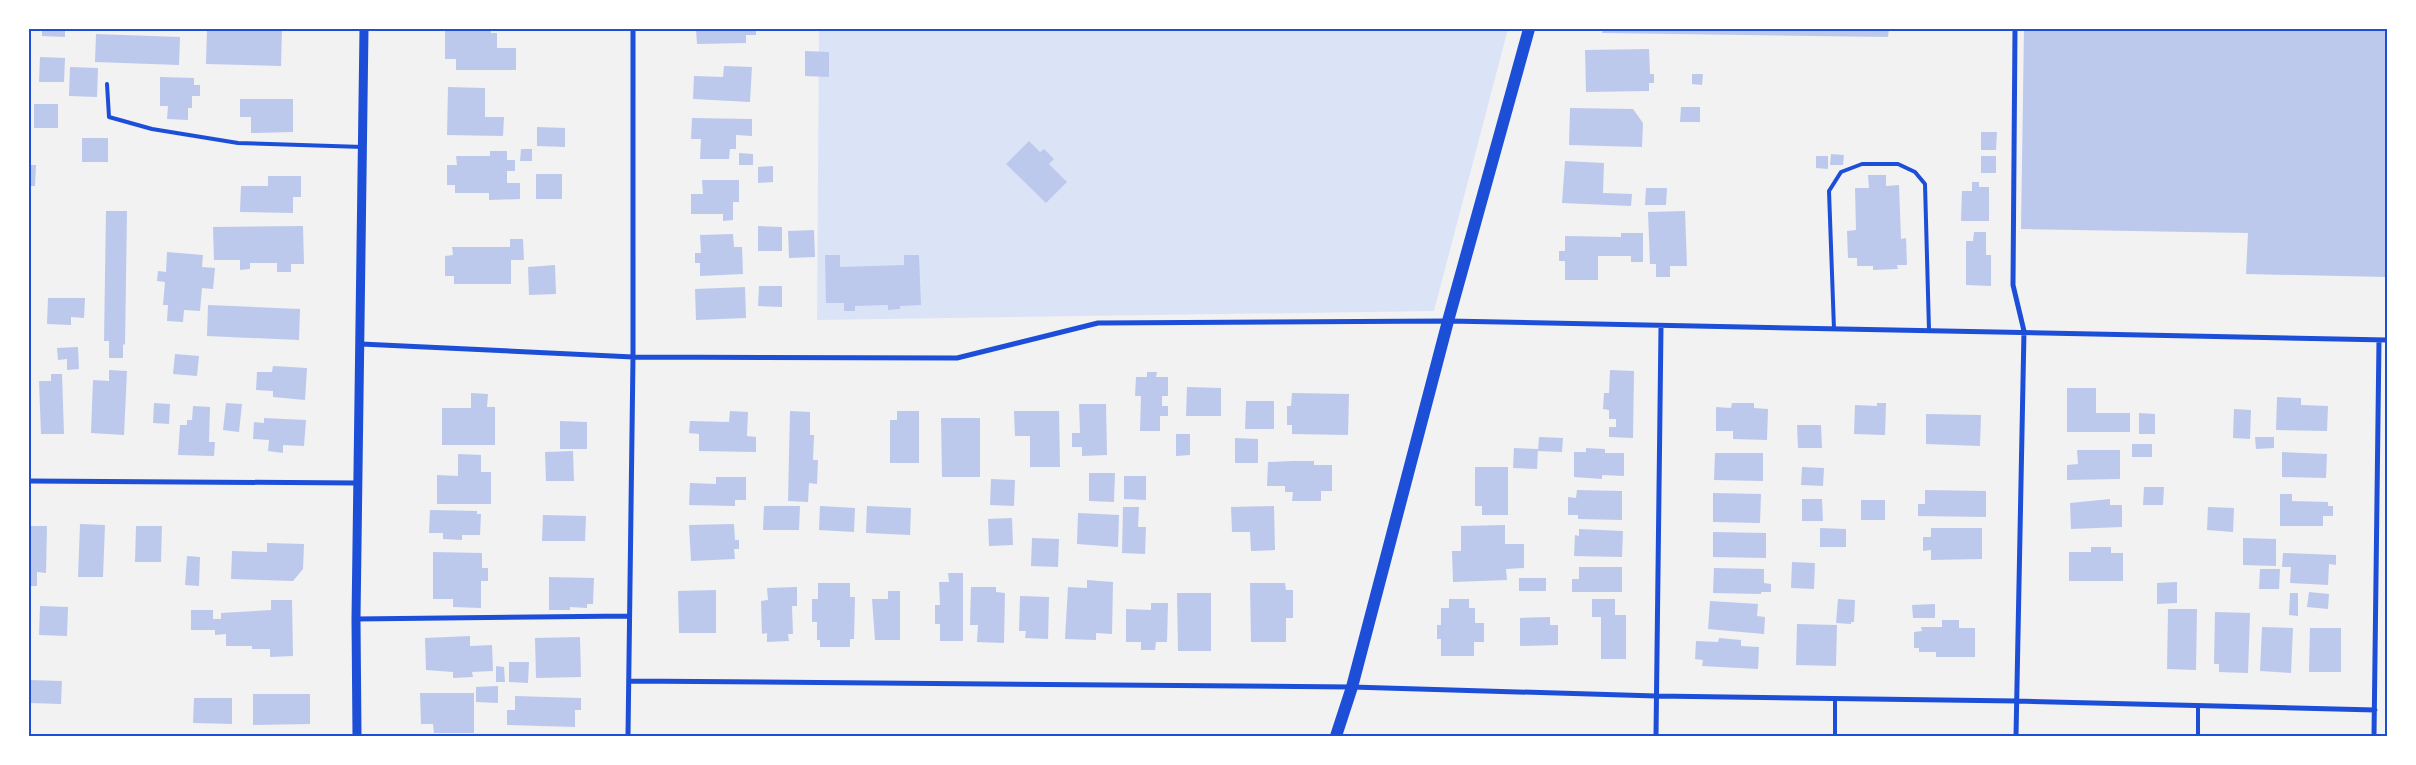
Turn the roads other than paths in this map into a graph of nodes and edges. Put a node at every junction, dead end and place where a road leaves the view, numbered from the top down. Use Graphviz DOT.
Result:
graph roads {
  1 [pos="364,29"];
  2 [pos="633,29"];
  3 [pos="1529,29"];
  4 [pos="2015,29"];
  5 [pos="107,84"];
  6 [pos="363,147"];
  7 [pos="1448,321"];
  8 [pos="1661,327"];
  9 [pos="1834,329"];
  10 [pos="1929,330"];
  11 [pos="2024,332"];
  12 [pos="2379,340"];
  13 [pos="2387,340"];
  14 [pos="361,344"];
  15 [pos="633,357"];
  16 [pos="29,481"];
  17 [pos="359,483"];
  18 [pos="629,616"];
  19 [pos="356,619"];
  20 [pos="628,681"];
  21 [pos="1352,687"];
  22 [pos="1656,696"];
  23 [pos="1835,699"];
  24 [pos="2016,701"];
  25 [pos="2198,706"];
  26 [pos="2375,710"];
  27 [pos="357,736"];
  28 [pos="628,736"];
  29 [pos="1336,736"];
  30 [pos="1656,736"];
  31 [pos="1835,736"];
  32 [pos="2016,736"];
  33 [pos="2198,736"];
  34 [pos="2374,736"];
  1 -- 6 [label="street"];
  2 -- 15 [label="street"];
  3 -- 7 [label="main road"];
  4 -- 11 [label="street"];
  5 -- 6 [label="lane"];
  6 -- 14 [label="street"];
  7 -- 8 [label="street"];
  7 -- 15 [label="street"];
  7 -- 21 [label="main road"];
  8 -- 9 [label="street"];
  8 -- 22 [label="street"];
  9 -- 10 [label="street"];
  9 -- 10 [label="lane"];
  10 -- 11 [label="street"];
  11 -- 12 [label="street"];
  11 -- 24 [label="street"];
  12 -- 13 [label="street"];
  12 -- 26 [label="street"];
  14 -- 15 [label="street"];
  14 -- 17 [label="street"];
  15 -- 18 [label="street"];
  16 -- 17 [label="street"];
  17 -- 19 [label="street"];
  18 -- 19 [label="street"];
  18 -- 20 [label="street"];
  19 -- 27 [label="street"];
  20 -- 21 [label="street"];
  20 -- 28 [label="street"];
  21 -- 22 [label="street"];
  21 -- 29 [label="main road"];
  22 -- 23 [label="street"];
  22 -- 30 [label="street"];
  23 -- 24 [label="street"];
  23 -- 31 [label="lane"];
  24 -- 25 [label="street"];
  24 -- 32 [label="street"];
  25 -- 26 [label="street"];
  25 -- 33 [label="lane"];
  26 -- 34 [label="street"];
}
